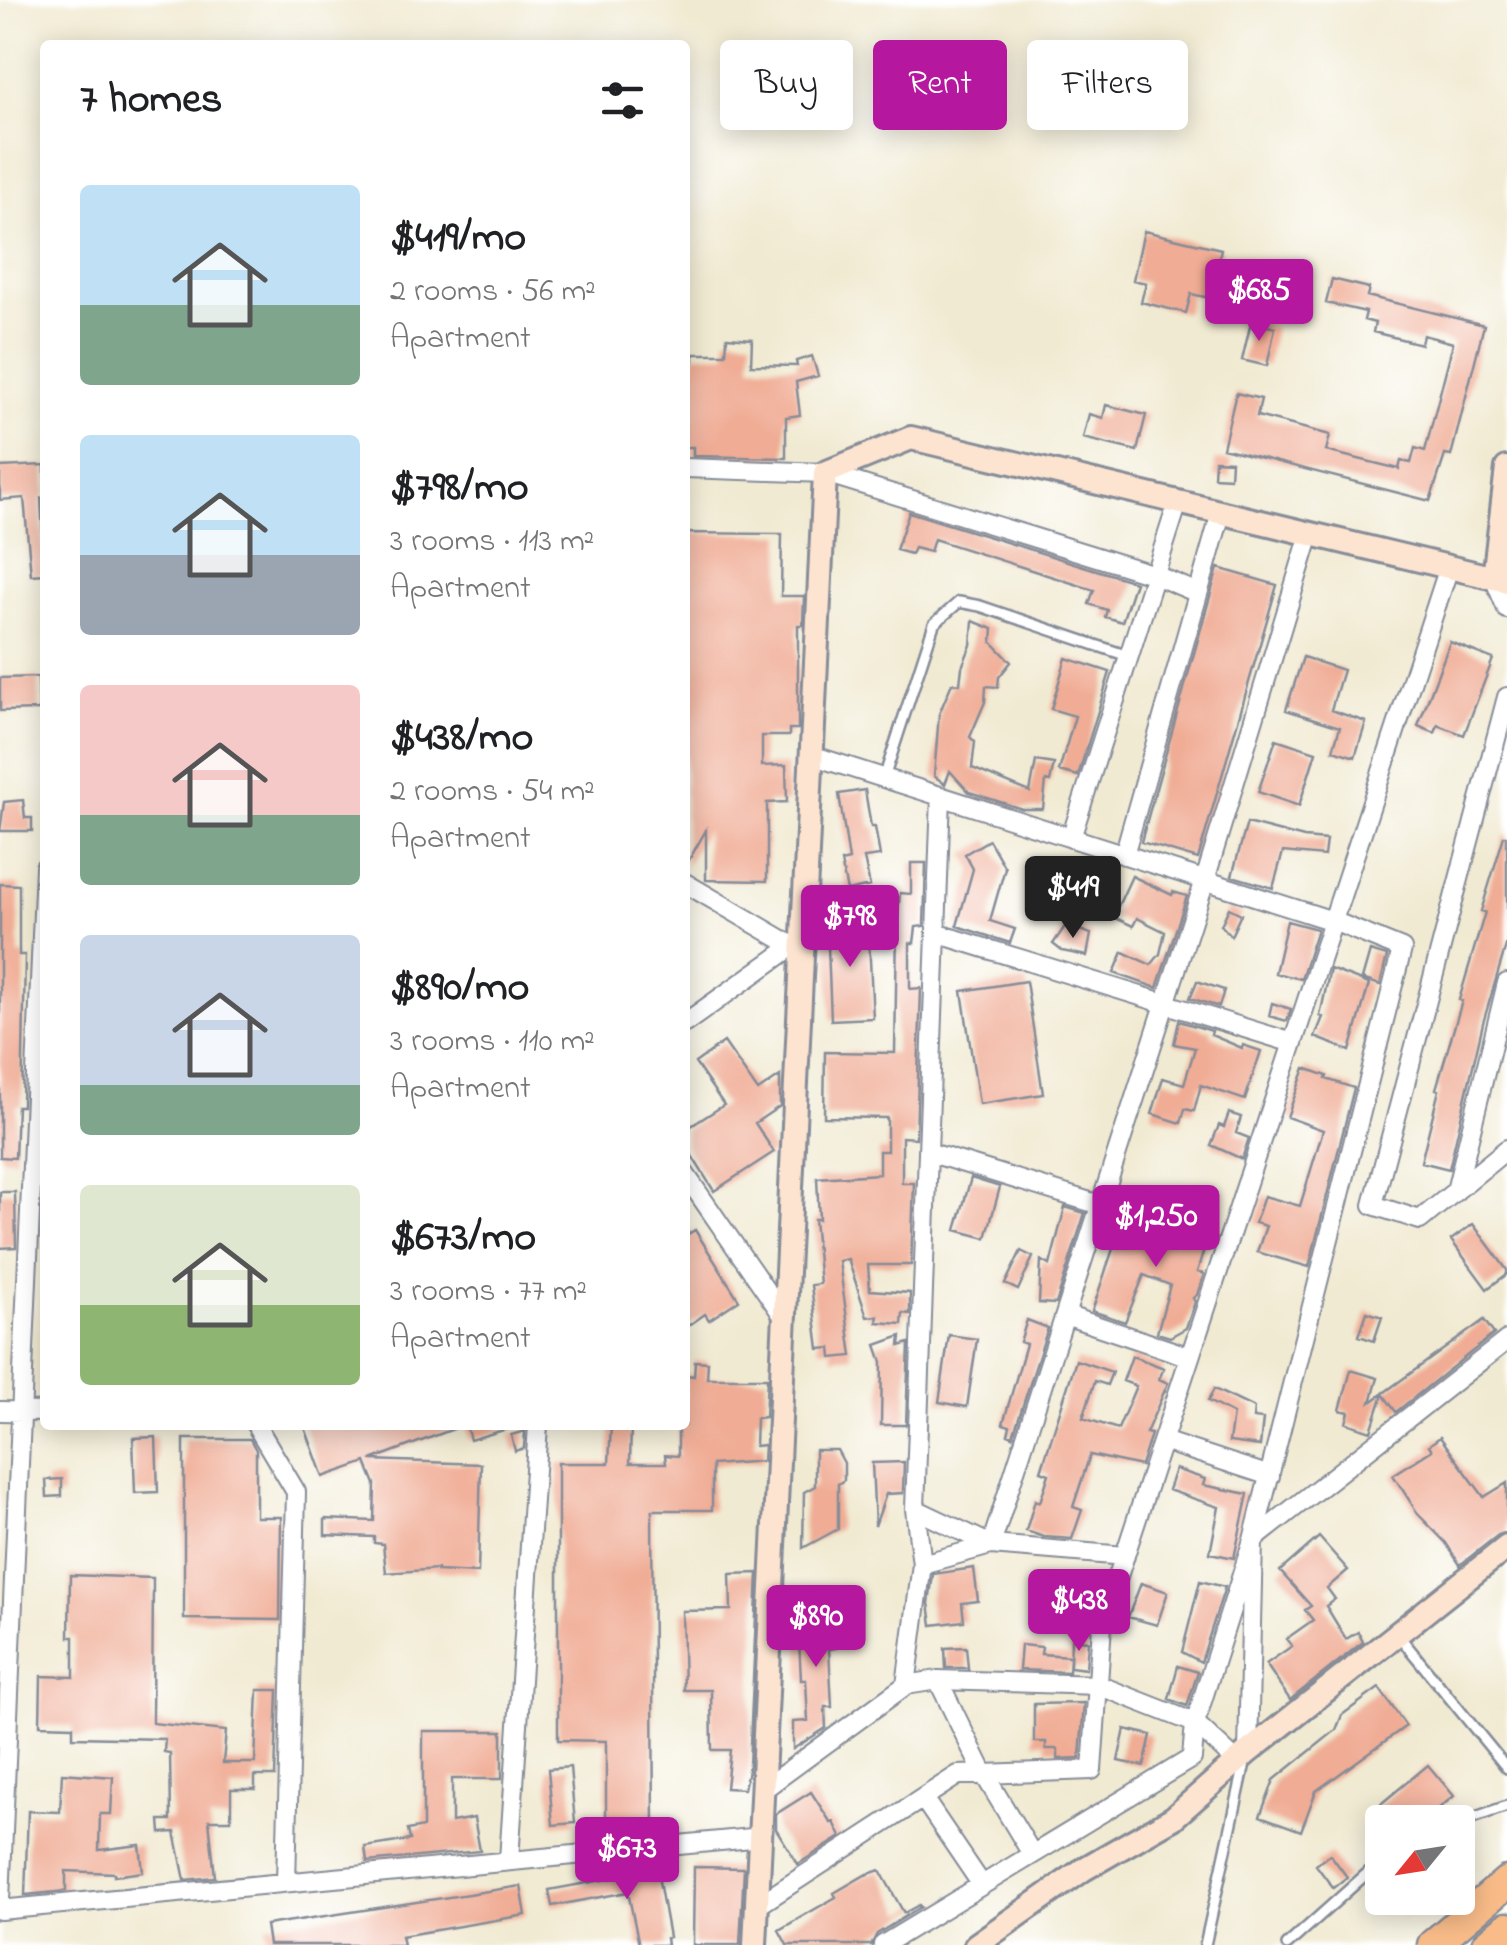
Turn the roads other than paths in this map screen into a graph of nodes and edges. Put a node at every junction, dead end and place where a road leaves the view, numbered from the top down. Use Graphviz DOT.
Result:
graph roads {
  1 [pos="690,468"];
  2 [pos="1507,468"];
  3 [pos="825,473"];
  4 [pos="1178,502"];
  5 [pos="1221,512"];
  6 [pos="1310,534"];
  7 [pos="1449,568"];
  8 [pos="1155,575"];
  9 [pos="1501,580"];
  10 [pos="1198,594"];
  11 [pos="1507,608"];
  12 [pos="1129,656"];
  13 [pos="1507,697"];
  14 [pos="812,754"];
  15 [pos="884,778"];
  16 [pos="941,796"];
  17 [pos="1072,838"];
  18 [pos="1124,854"];
  19 [pos="1205,880"];
  20 [pos="690,887"];
  21 [pos="1333,921"];
  22 [pos="936,933"];
  23 [pos="799,942"];
  24 [pos="1507,983"];
  25 [pos="1165,1004"];
  26 [pos="690,1020"];
  27 [pos="1293,1044"];
  28 [pos="40,1079"];
  29 [pos="1507,1149"];
  30 [pos="928,1152"];
  31 [pos="690,1181"];
  32 [pos="1456,1191"];
  33 [pos="1100,1204"];
  34 [pos="1065,1316"];
  35 [pos="786,1320"];
  36 [pos="1507,1340"];
  37 [pos="1190,1357"];
  38 [pos="0,1411"];
  39 [pos="21,1412"];
  40 [pos="40,1412"];
  41 [pos="259,1430"];
  42 [pos="538,1430"];
  43 [pos="1163,1441"];
  44 [pos="1270,1476"];
  45 [pos="915,1509"];
  46 [pos="1253,1540"];
  47 [pos="991,1545"];
  48 [pos="1507,1547"];
  49 [pos="1126,1556"];
  50 [pos="922,1564"];
  51 [pos="1397,1634"];
  52 [pos="938,1680"];
  53 [pos="906,1685"];
  54 [pos="1098,1685"];
  55 [pos="1195,1723"];
  56 [pos="1242,1757"];
  57 [pos="1507,1768"];
  58 [pos="984,1774"];
  59 [pos="765,1788"];
  60 [pos="924,1798"];
  61 [pos="1507,1806"];
  62 [pos="1475,1817"];
  63 [pos="762,1837"];
  64 [pos="1032,1854"];
  65 [pos="509,1860"];
  66 [pos="1365,1875"];
  67 [pos="286,1882"];
  68 [pos="1507,1882"];
  69 [pos="982,1884"];
  70 [pos="0,1900"];
  71 [pos="757,1906"];
  72 [pos="0,1910"];
  73 [pos="1506,1929"];
  74 [pos="755,1945"];
  75 [pos="883,1945"];
  76 [pos="976,1945"];
  77 [pos="1206,1945"];
  78 [pos="1287,1945"];
  79 [pos="1432,1945"];
  80 [pos="1488,1945"];
  1 -- 3 [label="street"];
  2 -- 9 [label="street"];
  3 -- 4 [label="street"];
  3 -- 8 [label="street"];
  3 -- 14 [label="street"];
  4 -- 5 [label="street"];
  4 -- 8 [label="street"];
  5 -- 6 [label="street"];
  5 -- 10 [label="street"];
  6 -- 7 [label="street"];
  6 -- 19 [label="street"];
  7 -- 9 [label="street"];
  7 -- 21 [label="street"];
  8 -- 10 [label="street"];
  8 -- 12 [label="street"];
  9 -- 11 [label="street"];
  10 -- 18 [label="street"];
  12 -- 15 [label="lane"];
  12 -- 17 [label="street"];
  13 -- 32 [label="street"];
  14 -- 15 [label="street"];
  14 -- 23 [label="street"];
  15 -- 16 [label="street"];
  16 -- 17 [label="street"];
  16 -- 22 [label="street"];
  17 -- 18 [label="street"];
  18 -- 19 [label="street"];
  19 -- 21 [label="street"];
  19 -- 25 [label="street"];
  20 -- 23 [label="street"];
  21 -- 27 [label="street"];
  21 -- 44 [label="street"];
  22 -- 25 [label="street"];
  22 -- 30 [label="street"];
  23 -- 26 [label="street"];
  23 -- 35 [label="street"];
  24 -- 32 [label="street"];
  25 -- 27 [label="street"];
  25 -- 33 [label="street"];
  27 -- 37 [label="street"];
  28 -- 39 [label="street"];
  29 -- 32 [label="street"];
  30 -- 33 [label="street"];
  30 -- 45 [label="street"];
  31 -- 35 [label="street"];
  33 -- 34 [label="street"];
  34 -- 37 [label="street"];
  34 -- 47 [label="street"];
  35 -- 59 [label="street"];
  36 -- 46 [label="street"];
  37 -- 43 [label="street"];
  38 -- 39 [label="street"];
  39 -- 40 [label="street"];
  39 -- 70 [label="street"];
  41 -- 67 [label="street"];
  42 -- 65 [label="street"];
  43 -- 44 [label="street"];
  43 -- 49 [label="street"];
  44 -- 46 [label="street"];
  45 -- 47 [label="street"];
  45 -- 50 [label="street"];
  46 -- 55 [label="street"];
  46 -- 56 [label="street"];
  47 -- 49 [label="street"];
  47 -- 50 [label="street"];
  48 -- 51 [label="street"];
  49 -- 54 [label="street"];
  50 -- 53 [label="street"];
  51 -- 56 [label="street"];
  51 -- 57 [label="lane"];
  52 -- 53 [label="street"];
  52 -- 54 [label="street"];
  52 -- 58 [label="street"];
  53 -- 59 [label="street"];
  54 -- 55 [label="street"];
  54 -- 58 [label="street"];
  55 -- 56 [label="street"];
  55 -- 64 [label="street"];
  56 -- 76 [label="street"];
  56 -- 77 [label="lane"];
  58 -- 60 [label="street"];
  58 -- 64 [label="street"];
  59 -- 63 [label="street"];
  60 -- 69 [label="street"];
  60 -- 71 [label="street"];
  61 -- 62 [label="lane"];
  63 -- 65 [label="street"];
  63 -- 71 [label="street"];
  64 -- 69 [label="street"];
  65 -- 67 [label="street"];
  66 -- 78 [label="lane"];
  67 -- 72 [label="street"];
  68 -- 79 [label="highway"];
  69 -- 75 [label="street"];
  71 -- 74 [label="street"];
  73 -- 80 [label="highway"];
}
